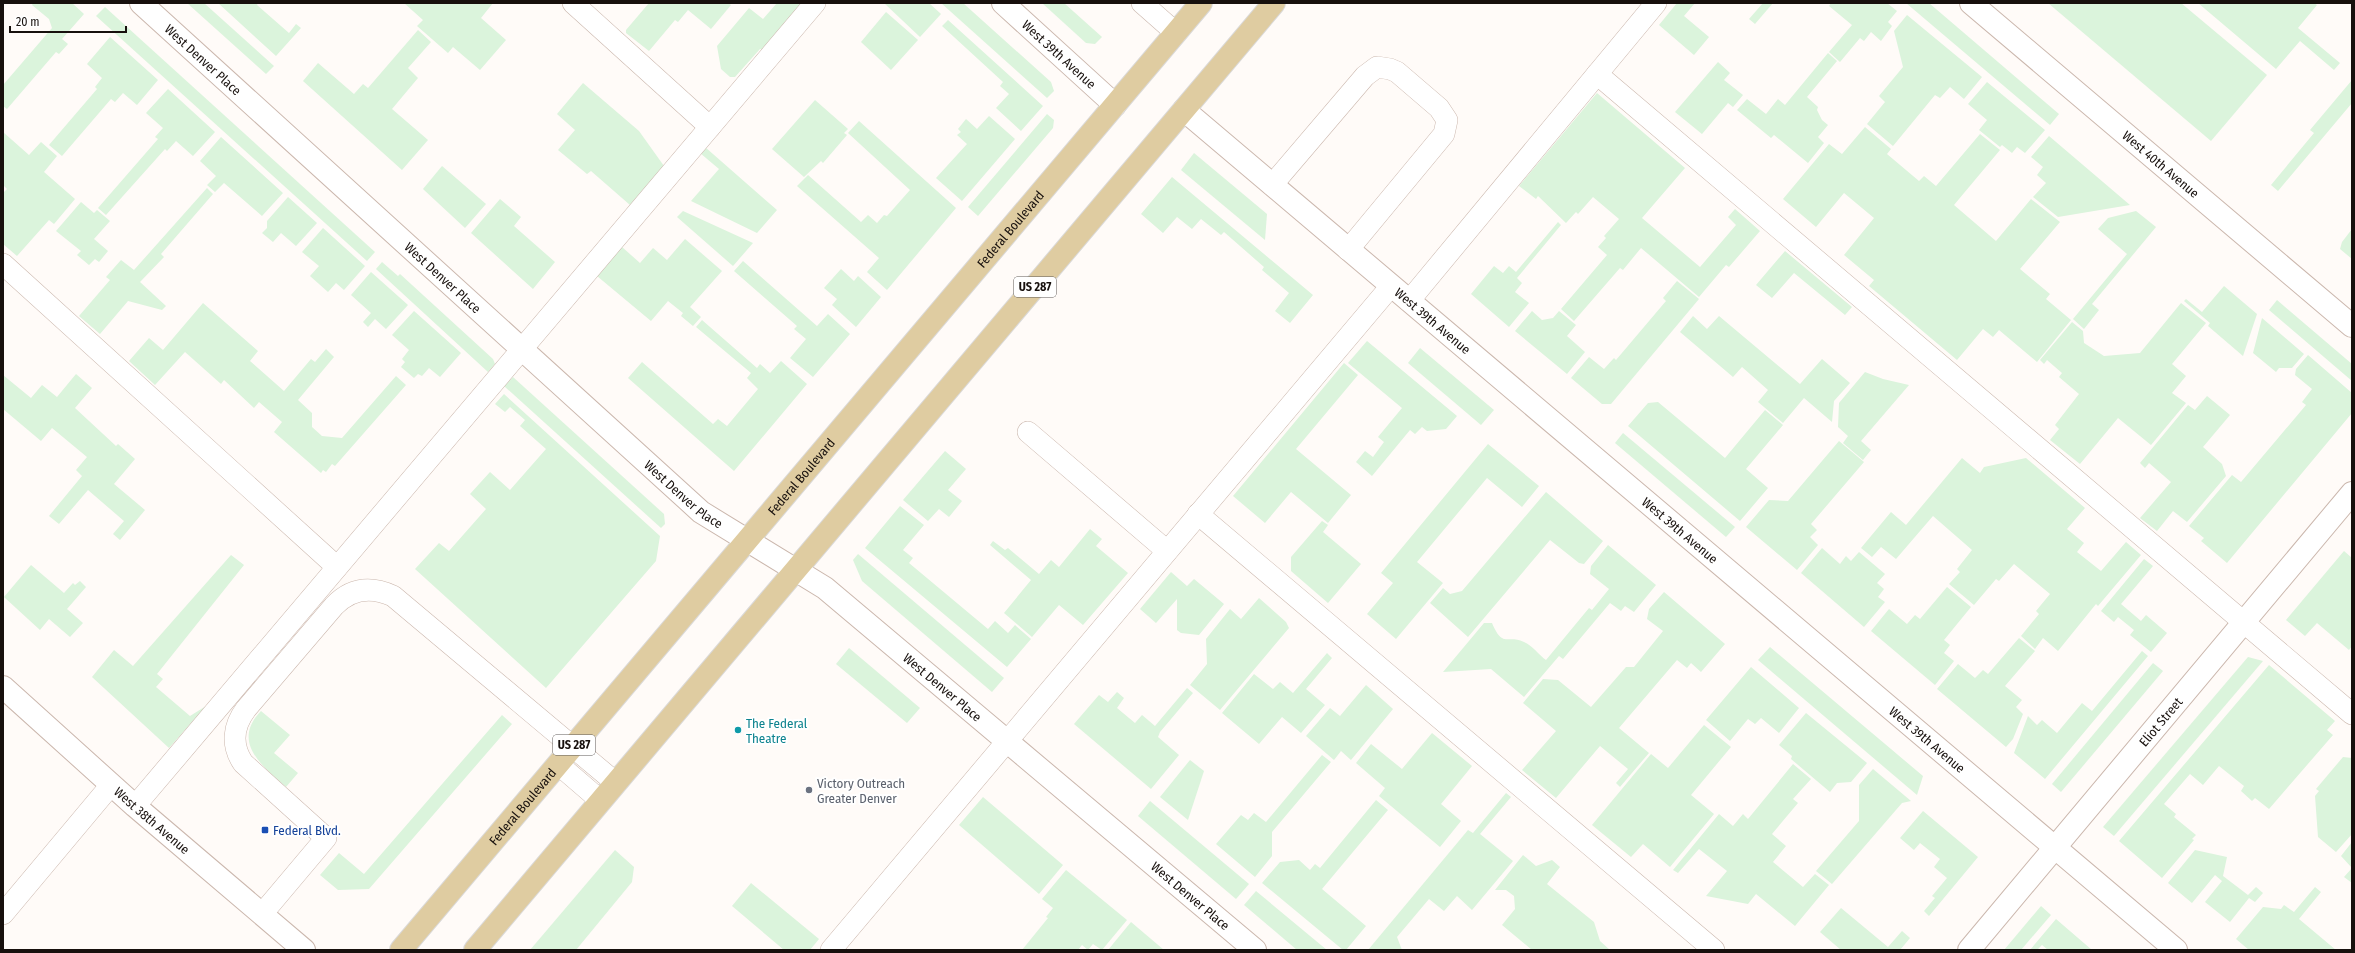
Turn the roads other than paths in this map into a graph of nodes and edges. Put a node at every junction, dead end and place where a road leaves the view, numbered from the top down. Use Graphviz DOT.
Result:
graph roads {
  1 [pos="141,3"];
  2 [pos="573,3"];
  3 [pos="815,3"];
  4 [pos="1003,3"];
  5 [pos="1142,3"];
  6 [pos="1201,3"];
  7 [pos="1274,3"];
  8 [pos="1656,3"];
  9 [pos="1971,3"];
  10 [pos="1176,33"];
  11 [pos="1597,74"];
  12 [pos="1115,105"];
  13 [pos="1184,110"];
  14 [pos="710,127"];
  15 [pos="1272,186"];
  16 [pos="1348,250"];
  17 [pos="3,264"];
  18 [pos="1391,286"];
  19 [pos="1409,301"];
  20 [pos="2352,326"];
  21 [pos="523,349"];
  22 [pos="1028,432"];
  23 [pos="2352,493"];
  24 [pos="1198,514"];
  25 [pos="747,540"];
  26 [pos="1167,551"];
  27 [pos="337,567"];
  28 [pos="796,570"];
  29 [pos="2244,622"];
  30 [pos="3,687"];
  31 [pos="2352,714"];
  32 [pos="1006,741"];
  33 [pos="573,747"];
  34 [pos="558,764"];
  35 [pos="616,784"];
  36 [pos="111,785"];
  37 [pos="601,801"];
  38 [pos="135,806"];
  39 [pos="2055,847"];
  40 [pos="3,914"];
  41 [pos="262,914"];
  42 [pos="304,950"];
  43 [pos="401,950"];
  44 [pos="476,950"];
  45 [pos="831,950"];
  46 [pos="1255,950"];
  47 [pos="1714,950"];
  48 [pos="1969,950"];
  49 [pos="2176,950"];
  1 -- 21 [label="street, West Denver Place"];
  2 -- 14 [label="lane"];
  3 -- 14 [label="lane"];
  4 -- 12 [label="street, West 39th Avenue"];
  5 -- 10 [label="lane"];
  6 -- 10 [label="main road, Federal Boulevard / US 287"];
  7 -- 13 [label="main road, US 287"];
  8 -- 11 [label="lane"];
  9 -- 20 [label="street, West 40th Avenue"];
  10 -- 12 [label="main road, Federal Boulevard / US 287"];
  11 -- 19 [label="lane"];
  11 -- 29 [label="lane"];
  12 -- 25 [label="main road, Federal Boulevard / US 287"];
  13 -- 15 [label="street, West 39th Avenue"];
  13 -- 28 [label="main road, US 287"];
  14 -- 21 [label="lane"];
  15 -- 16 [label="street, West 39th Avenue"];
  15 -- 16 [label="lane"];
  16 -- 18 [label="street, West 39th Avenue"];
  17 -- 27 [label="lane"];
  18 -- 19 [label="street, West 39th Avenue"];
  18 -- 24 [label="lane"];
  19 -- 39 [label="street, West 39th Avenue"];
  21 -- 25 [label="street, West Denver Place"];
  21 -- 27 [label="lane"];
  22 -- 26 [label="lane"];
  23 -- 29 [label="street, Eliot Street"];
  24 -- 26 [label="lane"];
  24 -- 47 [label="lane"];
  25 -- 28 [label="street, West Denver Place"];
  25 -- 33 [label="main road, Federal Boulevard / US 287"];
  26 -- 32 [label="lane"];
  27 -- 38 [label="lane"];
  28 -- 32 [label="street, West Denver Place"];
  28 -- 35 [label="main road, US 287"];
  29 -- 31 [label="lane"];
  29 -- 39 [label="street, Eliot Street"];
  30 -- 36 [label="street, West 38th Avenue"];
  32 -- 45 [label="lane"];
  32 -- 46 [label="street, West Denver Place"];
  33 -- 34 [label="main road, Federal Boulevard / US 287"];
  33 -- 35 [label="lane"];
  33 -- 41 [label="lane"];
  34 -- 37 [label="lane"];
  34 -- 43 [label="main road, Federal Boulevard / US 287"];
  35 -- 37 [label="main road, US 287"];
  36 -- 38 [label="street, West 38th Avenue"];
  36 -- 40 [label="lane"];
  37 -- 44 [label="main road, US 287"];
  38 -- 41 [label="street, West 38th Avenue"];
  39 -- 48 [label="street, Eliot Street"];
  39 -- 49 [label="street, West 39th Avenue"];
  41 -- 42 [label="street, West 38th Avenue"];
}
